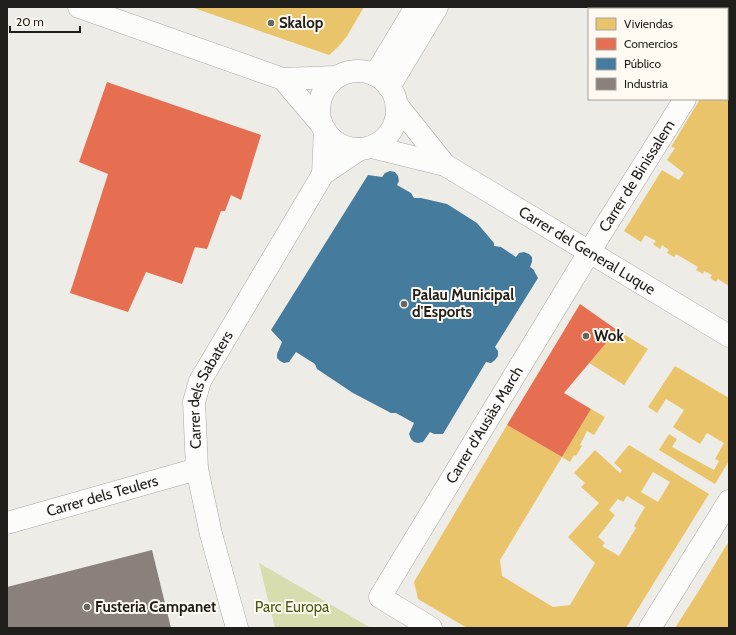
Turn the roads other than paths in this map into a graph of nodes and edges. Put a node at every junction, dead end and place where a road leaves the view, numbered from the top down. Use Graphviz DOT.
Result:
graph roads {
  1 [pos="79,7"];
  2 [pos="416,7"];
  3 [pos="437,7"];
  4 [pos="118,13"];
  5 [pos="336,77"];
  6 [pos="284,79"];
  7 [pos="387,89"];
  8 [pos="684,100"];
  9 [pos="323,127"];
  10 [pos="366,148"];
  11 [pos="445,165"];
  12 [pos="323,174"];
  13 [pos="589,252"];
  14 [pos="729,336"];
  15 [pos="197,469"];
  16 [pos="729,501"];
  17 [pos="7,523"];
  18 [pos="236,628"];
  19 [pos="431,628"];
  20 [pos="650,628"];
  1 -- 4 [label="street"];
  2 -- 7 [label="street"];
  3 -- 7 [label="street"];
  4 -- 6 [label="street"];
  5 -- 6 [label="street"];
  5 -- 7 [label="street"];
  5 -- 9 [label="street"];
  6 -- 9 [label="street"];
  7 -- 10 [label="street"];
  7 -- 11 [label="street, Carrer del General Luque"];
  8 -- 13 [label="street, Carrer de Binissalem"];
  9 -- 10 [label="street"];
  9 -- 12 [label="street, Carrer dels Sabaters"];
  10 -- 11 [label="street, Carrer del General Luque"];
  10 -- 12 [label="street, Carrer dels Sabaters"];
  11 -- 13 [label="street, Carrer del General Luque"];
  12 -- 15 [label="street, Carrer dels Sabaters"];
  13 -- 14 [label="street, Carrer del General Luque"];
  13 -- 19 [label="street, Carrer d'Ausiàs March"];
  15 -- 17 [label="street, Carrer dels Teulers"];
  15 -- 18 [label="street, Carrer dels Sabaters"];
  16 -- 20 [label="street"];
}
